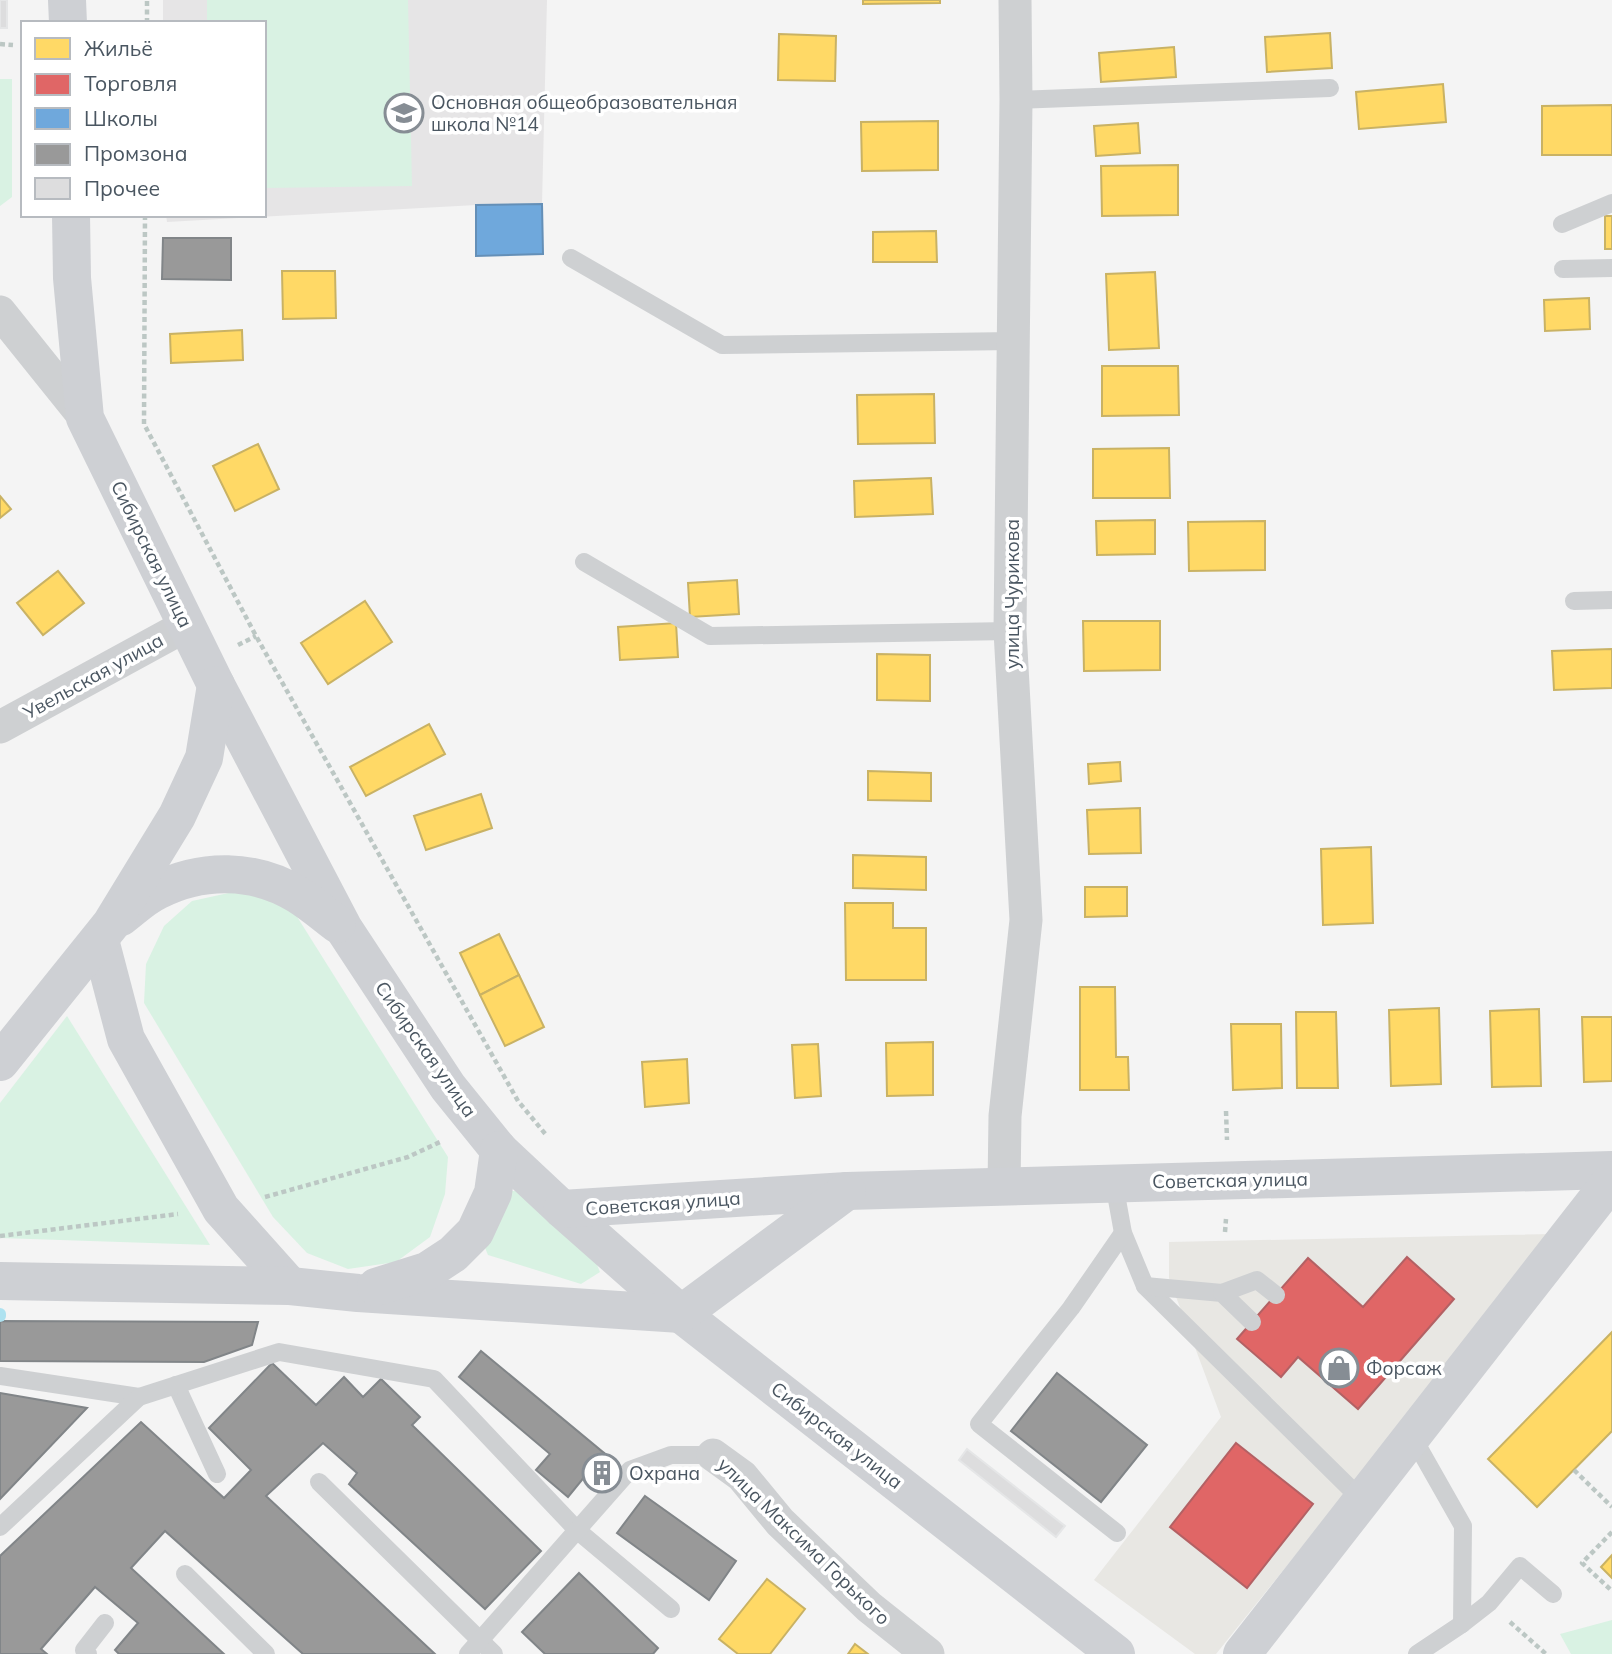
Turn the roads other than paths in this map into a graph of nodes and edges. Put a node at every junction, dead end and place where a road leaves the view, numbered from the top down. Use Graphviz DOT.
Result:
graph roads {
  1 [pos="68,0"];
  2 [pos="1015,0"];
  3 [pos="68,21"];
  4 [pos="1330,88"];
  5 [pos="1016,100"];
  6 [pos="1612,203"];
  7 [pos="71,217"];
  8 [pos="1562,224"];
  9 [pos="571,258"];
  10 [pos="1612,268"];
  11 [pos="1563,269"];
  12 [pos="0,312"];
  13 [pos="1013,341"];
  14 [pos="85,418"];
  15 [pos="584,562"];
  16 [pos="1612,600"];
  17 [pos="1574,601"];
  18 [pos="187,625"];
  19 [pos="1010,631"];
  20 [pos="216,685"];
  21 [pos="0,727"];
  22 [pos="344,929"];
  23 [pos="106,932"];
  24 [pos="0,1062"];
  25 [pos="489,1138"];
  26 [pos="1612,1170"];
  27 [pos="1612,1180"];
  28 [pos="1114,1183"];
  29 [pos="1004,1187"];
  30 [pos="847,1191"];
  31 [pos="562,1209"];
  32 [pos="1123,1233"];
  33 [pos="0,1281"];
  34 [pos="290,1286"];
  35 [pos="1145,1286"];
  36 [pos="358,1293"];
  37 [pos="1222,1293"];
  38 [pos="1276,1295"];
  39 [pos="681,1314"];
  40 [pos="1252,1322"];
  41 [pos="0,1376"];
  42 [pos="176,1385"];
  43 [pos="139,1397"];
  44 [pos="1412,1436"];
  45 [pos="713,1455"];
  46 [pos="217,1474"];
  47 [pos="318,1482"];
  48 [pos="1362,1500"];
  49 [pos="0,1527"];
  50 [pos="578,1531"];
  51 [pos="1117,1533"];
  52 [pos="185,1574"];
  53 [pos="1553,1594"];
  54 [pos="671,1609"];
  55 [pos="105,1623"];
  56 [pos="1462,1624"];
  57 [pos="474,1647"];
  58 [pos="88,1654"];
  59 [pos="266,1654"];
  60 [pos="494,1654"];
  61 [pos="928,1654"];
  62 [pos="1116,1654"];
  63 [pos="1242,1654"];
  64 [pos="1417,1654"];
  1 -- 3 [label="street"];
  2 -- 5 [label="street, улица Чурикова"];
  4 -- 5 [label="lane"];
  5 -- 13 [label="street, улица Чурикова"];
  6 -- 8 [label="lane"];
  7 -- 14 [label="street, Сибирская улица"];
  9 -- 13 [label="lane"];
  10 -- 11 [label="lane"];
  12 -- 14 [label="street"];
  13 -- 19 [label="street, улица Чурикова"];
  14 -- 18 [label="street, Сибирская улица"];
  15 -- 19 [label="lane"];
  16 -- 17 [label="lane"];
  18 -- 20 [label="street, Сибирская улица"];
  18 -- 21 [label="street, Увельская улица"];
  19 -- 29 [label="street, улица Чурикова"];
  20 -- 22 [label="street, Сибирская улица"];
  20 -- 23 [label="street"];
  22 -- 23 [label="street"];
  22 -- 25 [label="street, Сибирская улица"];
  23 -- 24 [label="street"];
  23 -- 34 [label="street"];
  25 -- 31 [label="street, Сибирская улица"];
  25 -- 36 [label="street"];
  26 -- 28 [label="street, Советская улица"];
  27 -- 44 [label="street"];
  28 -- 29 [label="street, Советская улица"];
  28 -- 32 [label="lane"];
  29 -- 30 [label="street, Советская улица"];
  30 -- 31 [label="street, Советская улица"];
  30 -- 39 [label="street"];
  31 -- 39 [label="street, Сибирская улица"];
  32 -- 35 [label="lane"];
  32 -- 51 [label="lane"];
  33 -- 34 [label="street"];
  34 -- 36 [label="street"];
  35 -- 37 [label="lane"];
  35 -- 48 [label="lane"];
  36 -- 39 [label="street"];
  37 -- 38 [label="lane"];
  37 -- 40 [label="lane"];
  39 -- 62 [label="street, Сибирская улица"];
  41 -- 43 [label="lane"];
  42 -- 43 [label="lane"];
  42 -- 46 [label="lane"];
  42 -- 50 [label="lane"];
  43 -- 49 [label="lane"];
  44 -- 48 [label="street"];
  44 -- 56 [label="lane"];
  45 -- 50 [label="lane"];
  45 -- 61 [label="street, улица Максима Горького"];
  47 -- 57 [label="lane"];
  48 -- 63 [label="street"];
  50 -- 54 [label="lane"];
  50 -- 57 [label="lane"];
  52 -- 59 [label="lane"];
  53 -- 56 [label="lane"];
  55 -- 58 [label="lane"];
  56 -- 64 [label="lane"];
  57 -- 60 [label="lane"];
}
